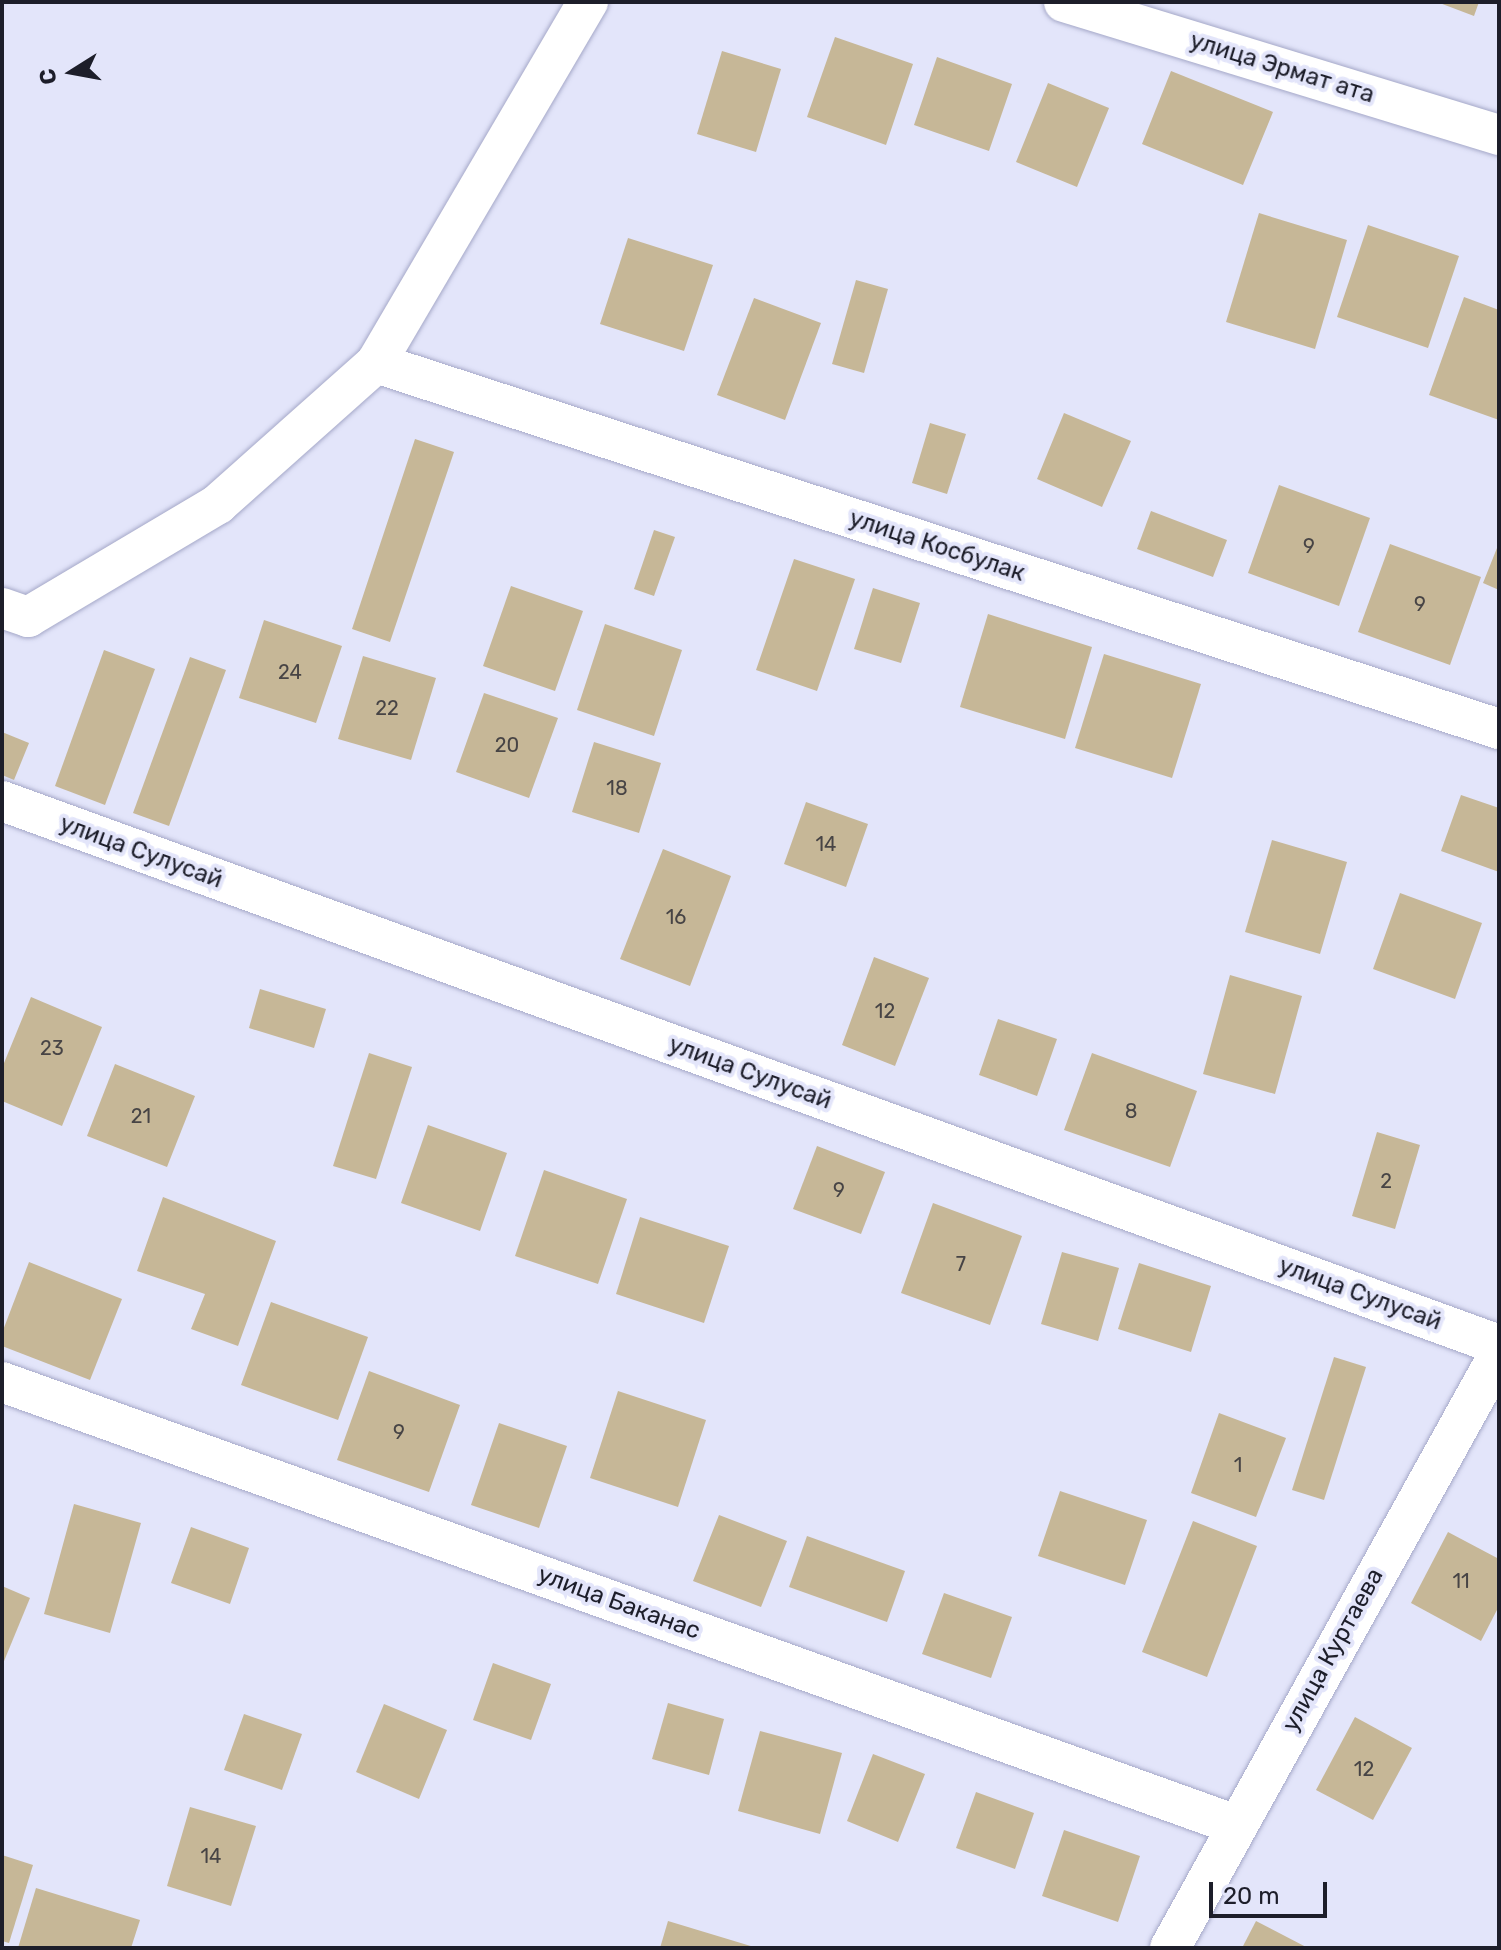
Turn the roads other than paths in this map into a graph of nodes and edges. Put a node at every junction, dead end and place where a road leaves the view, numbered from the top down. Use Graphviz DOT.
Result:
graph roads {
  1 [pos="588,2"];
  2 [pos="1064,2"];
  3 [pos="1499,135"];
  4 [pos="376,363"];
  5 [pos="2,608"];
  6 [pos="1499,729"];
  7 [pos="2,801"];
  8 [pos="1499,1345"];
  9 [pos="1499,1354"];
  10 [pos="2,1382"];
  11 [pos="1236,1825"];
  12 [pos="1170,1948"];
  1 -- 4 [label="street"];
  2 -- 3 [label="street, улица Эрмат ата"];
  4 -- 5 [label="street"];
  4 -- 6 [label="street, улица Косбулак"];
  7 -- 8 [label="street, улица Сулусай"];
  9 -- 11 [label="street, улица Куртаева"];
  10 -- 11 [label="street, улица Баканас"];
  11 -- 12 [label="street, улица Куртаева"];
}
